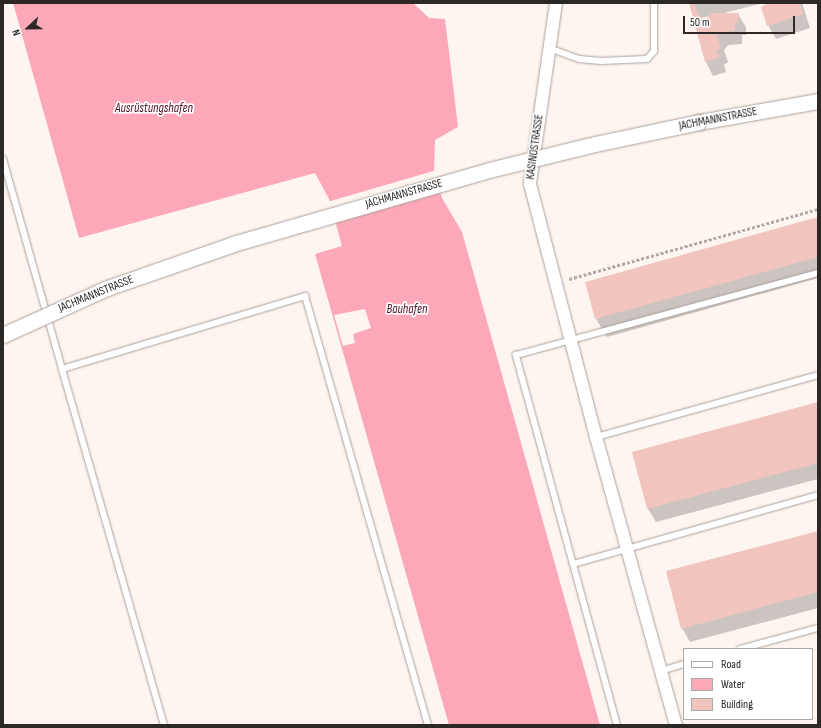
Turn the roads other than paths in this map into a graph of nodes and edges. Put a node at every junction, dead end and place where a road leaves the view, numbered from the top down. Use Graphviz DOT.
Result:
graph roads {
  1 [pos="556,3"];
  2 [pos="654,3"];
  3 [pos="549,48"];
  4 [pos="818,101"];
  5 [pos="3,159"];
  6 [pos="818,273"];
  7 [pos="3,335"];
  8 [pos="569,340"];
  9 [pos="62,369"];
  10 [pos="818,375"];
  11 [pos="596,437"];
  12 [pos="818,495"];
  13 [pos="627,549"];
  14 [pos="573,564"];
  15 [pos="818,628"];
  16 [pos="744,648"];
  17 [pos="683,664"];
  18 [pos="661,671"];
  19 [pos="164,725"];
  20 [pos="428,725"];
  21 [pos="617,725"];
  22 [pos="676,725"];
  1 -- 3 [label="street, KASINOSTRASSE"];
  2 -- 3 [label="lane"];
  3 -- 8 [label="street, KASINOSTRASSE"];
  4 -- 7 [label="street, JACHMANNSTRASSE, bridge"];
  5 -- 9 [label="lane"];
  6 -- 8 [label="lane"];
  8 -- 11 [label="street, KASINOSTRASSE"];
  8 -- 14 [label="lane"];
  9 -- 19 [label="lane"];
  9 -- 20 [label="lane"];
  10 -- 11 [label="lane"];
  11 -- 13 [label="street, KASINOSTRASSE"];
  12 -- 13 [label="lane"];
  13 -- 14 [label="lane"];
  13 -- 18 [label="street, KASINOSTRASSE"];
  14 -- 21 [label="lane"];
  15 -- 16 [label="lane"];
  17 -- 18 [label="lane"];
  18 -- 22 [label="street, KASINOSTRASSE"];
}
